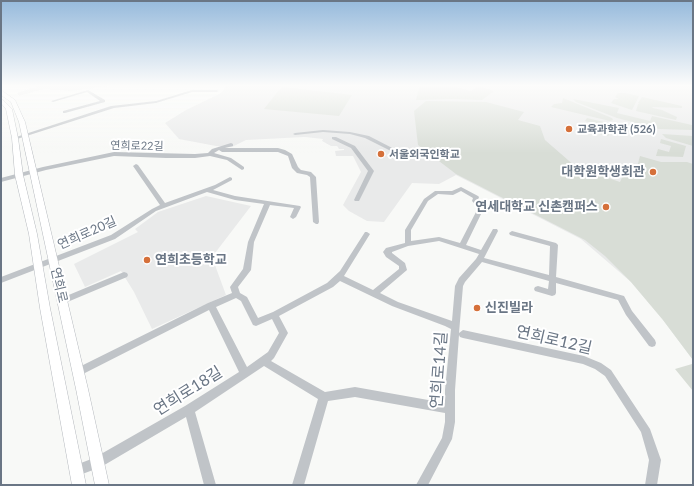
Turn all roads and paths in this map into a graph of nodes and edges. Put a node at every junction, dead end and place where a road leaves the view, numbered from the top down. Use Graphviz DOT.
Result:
graph roads {
  1 [pos="7,108"];
  2 [pos="16,108"];
  3 [pos="80,108"];
  4 [pos="111,108"];
  5 [pos="65,112"];
  6 [pos="295,134"];
  7 [pos="20,137"];
  8 [pos="334,138"];
  9 [pos="230,145"];
  10 [pos="395,151"];
  11 [pos="212,152"];
  12 [pos="136,166"];
  13 [pos="242,168"];
  14 [pos="33,171"];
  15 [pos="19,175"];
  16 [pos="230,179"];
  17 [pos="1,180"];
  18 [pos="207,190"];
  19 [pos="357,200"];
  20 [pos="268,202"];
  21 [pos="164,206"];
  22 [pos="294,217"];
  23 [pos="316,222"];
  24 [pos="495,231"];
  25 [pos="367,234"];
  26 [pos="512,234"];
  27 [pos="408,244"];
  28 [pos="462,246"];
  29 [pos="482,256"];
  30 [pos="53,261"];
  31 [pos="39,266"];
  32 [pos="124,275"];
  33 [pos="339,277"];
  34 [pos="552,279"];
  35 [pos="1,280"];
  36 [pos="538,289"];
  37 [pos="373,294"];
  38 [pos="238,295"];
  39 [pos="62,301"];
  40 [pos="211,305"];
  41 [pos="274,315"];
  42 [pos="460,331"];
  43 [pos="652,343"];
  44 [pos="263,361"];
  45 [pos="78,372"];
  46 [pos="245,374"];
  47 [pos="324,397"];
  48 [pos="450,409"];
  49 [pos="190,410"];
  50 [pos="97,463"];
  51 [pos="77,470"];
  52 [pos="79,485"];
  53 [pos="102,485"];
  54 [pos="210,485"];
  55 [pos="298,485"];
  56 [pos="422,485"];
  57 [pos="651,485"];
  1 -- 7 [label="main road, 연희로"];
  2 -- 7 [label="main road, 연희로"];
  3 -- 5 [label="street"];
  4 -- 7 [label="street"];
  6 -- 10 [label="street"];
  7 -- 14 [label="main road, 연희로"];
  7 -- 15 [label="main road, 연희로"];
  8 -- 19 [label="street"];
  9 -- 11 [label="street, 연희로22길"];
  11 -- 13 [label="street"];
  11 -- 14 [label="street, 연희로22길"];
  11 -- 23 [label="street"];
  12 -- 21 [label="street"];
  14 -- 15 [label="street, 연희로22길"];
  14 -- 30 [label="main road, 연희로"];
  15 -- 17 [label="street"];
  15 -- 31 [label="main road, 연희로"];
  16 -- 18 [label="street, 연희로20길"];
  18 -- 20 [label="street"];
  18 -- 21 [label="street, 연희로20길"];
  20 -- 22 [label="street"];
  20 -- 38 [label="street"];
  21 -- 30 [label="street, 연희로20길"];
  24 -- 29 [label="street, 연희로14길"];
  25 -- 33 [label="street"];
  26 -- 34 [label="street"];
  27 -- 28 [label="street"];
  27 -- 28 [label="street"];
  27 -- 37 [label="street"];
  28 -- 29 [label="street"];
  29 -- 34 [label="street"];
  29 -- 42 [label="street, 연희로14길"];
  30 -- 31 [label="street, 연희로20길"];
  30 -- 39 [label="main road, 연희로"];
  31 -- 35 [label="street, 연희로"];
  31 -- 51 [label="main road, 연희로"];
  32 -- 39 [label="street"];
  33 -- 37 [label="street"];
  33 -- 41 [label="street"];
  34 -- 36 [label="street"];
  34 -- 43 [label="street"];
  37 -- 42 [label="street"];
  38 -- 40 [label="street"];
  38 -- 41 [label="street"];
  39 -- 45 [label="main road, 연희로"];
  40 -- 45 [label="street"];
  40 -- 46 [label="street"];
  41 -- 44 [label="street, 연희로18길"];
  42 -- 48 [label="street, 연희로14길"];
  42 -- 57 [label="street, 연희로12길"];
  44 -- 46 [label="street, 연희로18길"];
  44 -- 47 [label="street"];
  45 -- 50 [label="main road, 연희로"];
  46 -- 49 [label="street, 연희로18길"];
  47 -- 48 [label="street"];
  47 -- 55 [label="street"];
  48 -- 56 [label="street, 연희로14길"];
  49 -- 50 [label="street, 연희로18길"];
  49 -- 54 [label="street"];
  50 -- 51 [label="street, 연희로18길"];
  50 -- 53 [label="main road, 연희로"];
  51 -- 52 [label="main road, 연희로"];
}
